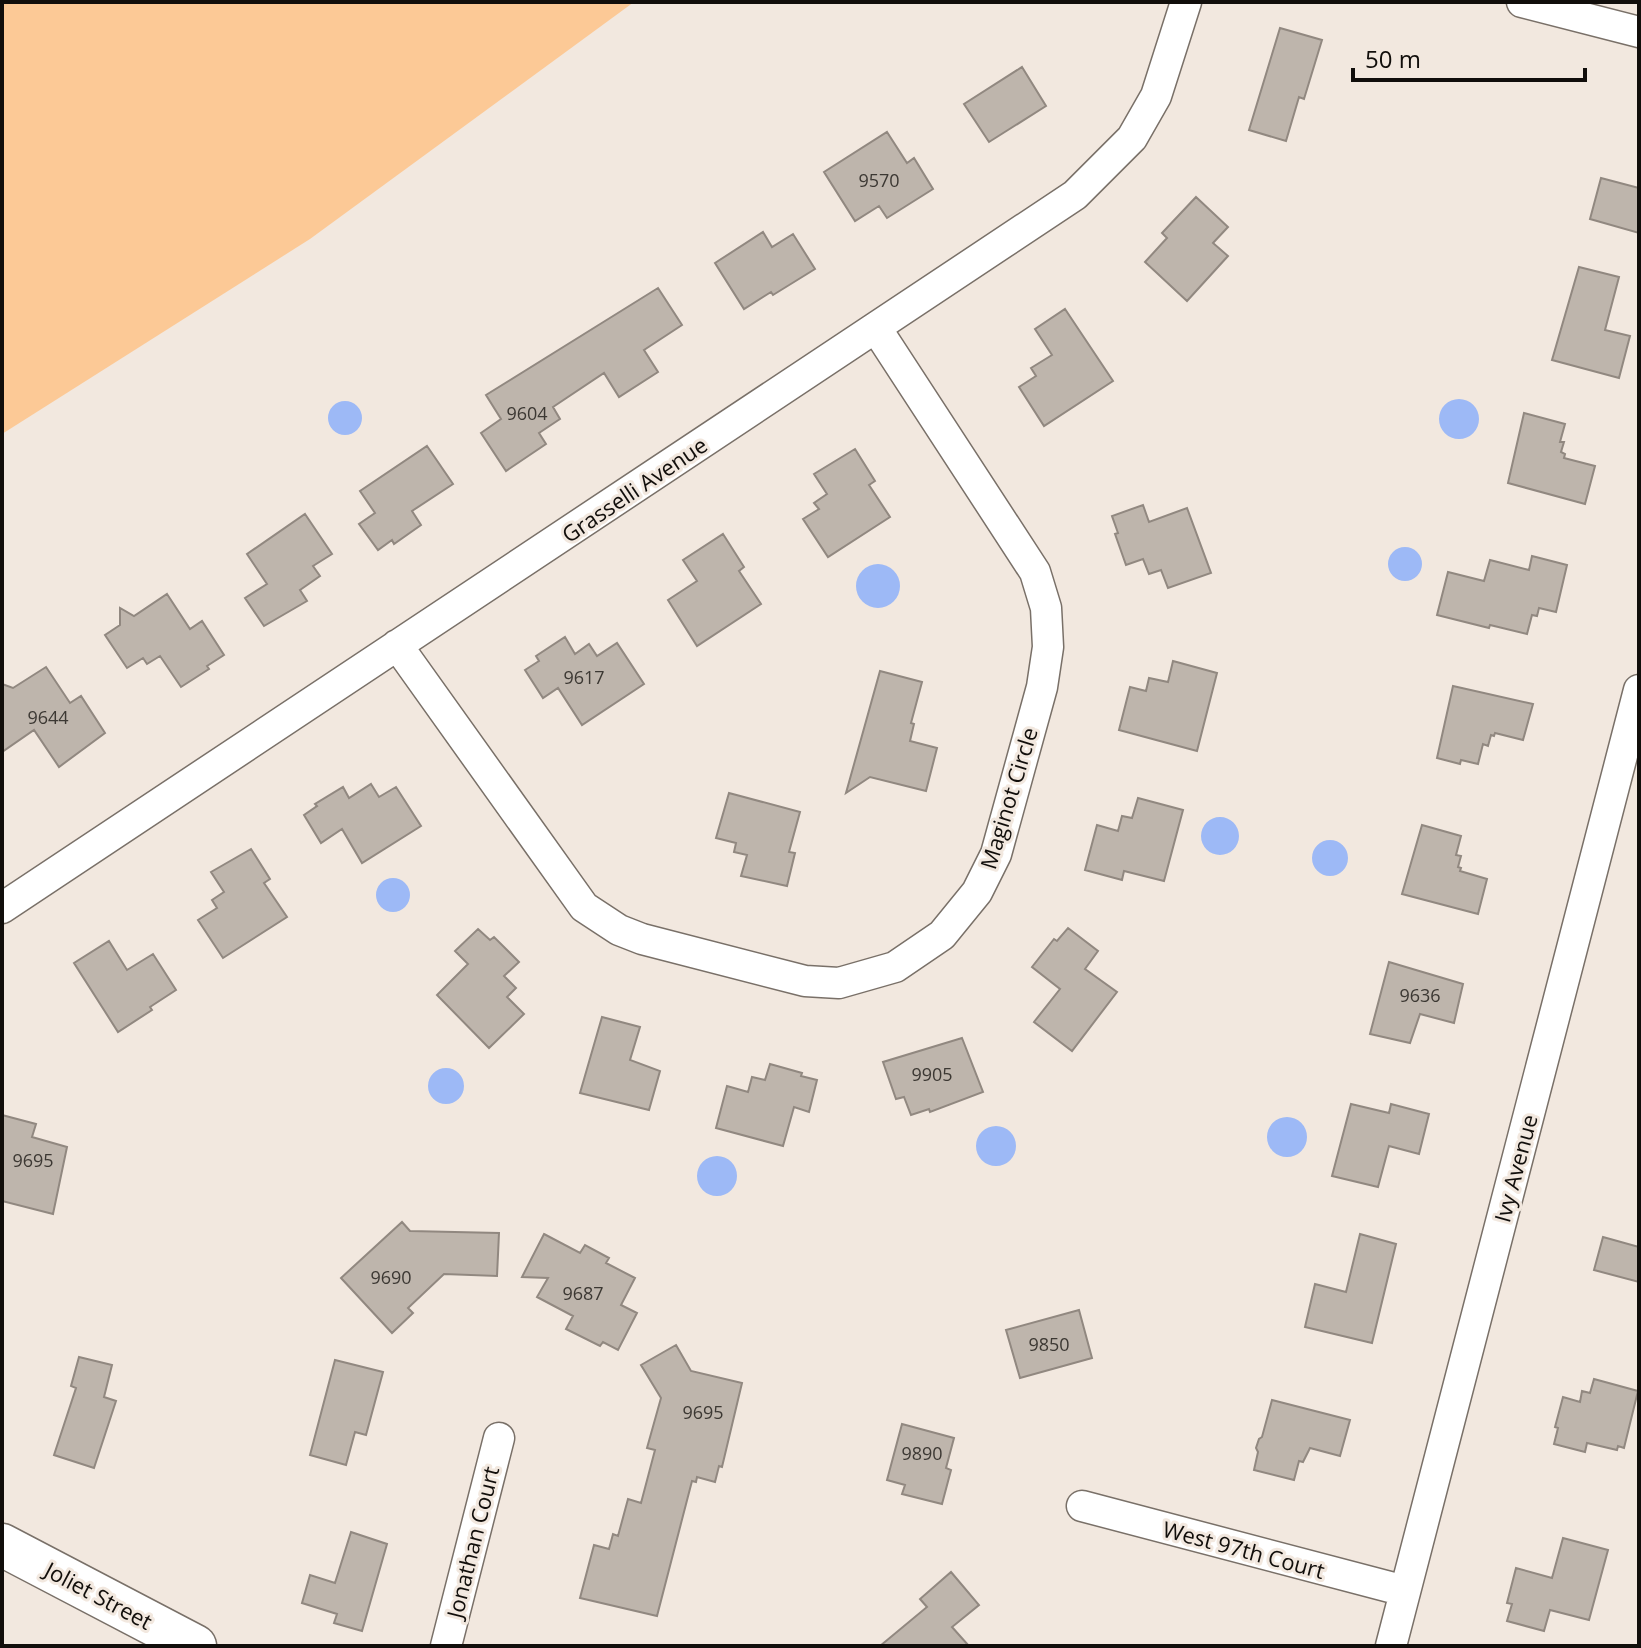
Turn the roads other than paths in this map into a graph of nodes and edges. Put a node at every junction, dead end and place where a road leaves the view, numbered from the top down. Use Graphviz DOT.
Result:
graph roads {
  1 [pos="1186,2"];
  2 [pos="1522,2"];
  3 [pos="1639,32"];
  4 [pos="876,328"];
  5 [pos="397,645"];
  6 [pos="1639,690"];
  7 [pos="2,908"];
  8 [pos="499,1438"];
  9 [pos="1082,1506"];
  10 [pos="2,1545"];
  11 [pos="1405,1591"];
  12 [pos="195,1646"];
  13 [pos="446,1646"];
  14 [pos="1391,1646"];
  1 -- 4 [label="street, Grasselli Avenue"];
  2 -- 3 [label="street"];
  4 -- 5 [label="street, Grasselli Avenue"];
  4 -- 5 [label="street, Maginot Circle"];
  5 -- 7 [label="street, Grasselli Avenue"];
  6 -- 11 [label="street, Ivy Avenue"];
  8 -- 13 [label="street, Jonathan Court"];
  9 -- 11 [label="street, West 97th Court"];
  10 -- 12 [label="street, Joliet Street"];
  11 -- 14 [label="street, Ivy Avenue"];
}
